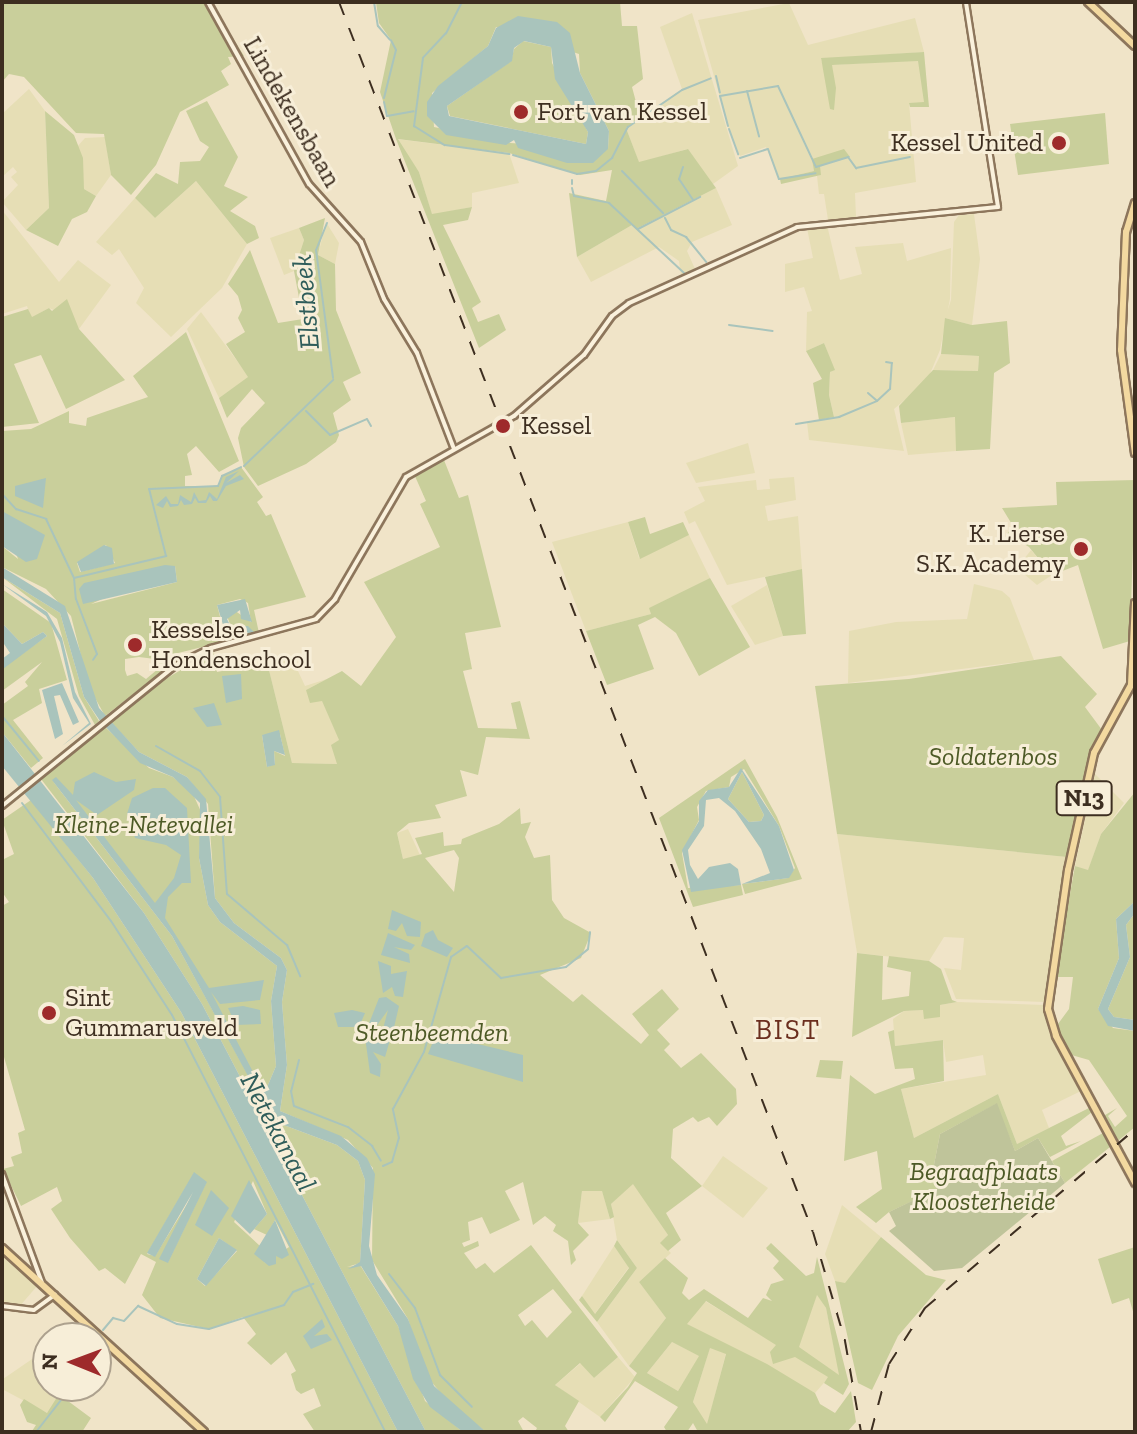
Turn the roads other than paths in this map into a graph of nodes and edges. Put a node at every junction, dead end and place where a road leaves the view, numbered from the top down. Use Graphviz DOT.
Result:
graph roads {
  1 [pos="208,2"];
  2 [pos="966,2"];
  3 [pos="1088,2"];
  4 [pos="1135,46"];
  5 [pos="1135,203"];
  6 [pos="454,449"];
  7 [pos="1135,453"];
  8 [pos="1135,603"];
  9 [pos="2,806"];
  10 [pos="2,1174"];
  11 [pos="1135,1183"];
  12 [pos="2,1248"];
  13 [pos="36,1261"];
  14 [pos="28,1270"];
  15 [pos="42,1283"];
  16 [pos="55,1295"];
  17 [pos="2,1306"];
  18 [pos="204,1432"];
  1 -- 6 [label="street, Lindekensbaan"];
  2 -- 6 [label="street"];
  3 -- 4 [label="main road"];
  5 -- 7 [label="main road"];
  6 -- 9 [label="street"];
  8 -- 11 [label="main road, N13"];
  10 -- 13 [label="street"];
  12 -- 14 [label="main road"];
  13 -- 14 [label="street"];
  13 -- 15 [label="street"];
  14 -- 15 [label="main road"];
  15 -- 16 [label="main road"];
  16 -- 17 [label="street"];
  16 -- 18 [label="main road"];
}
